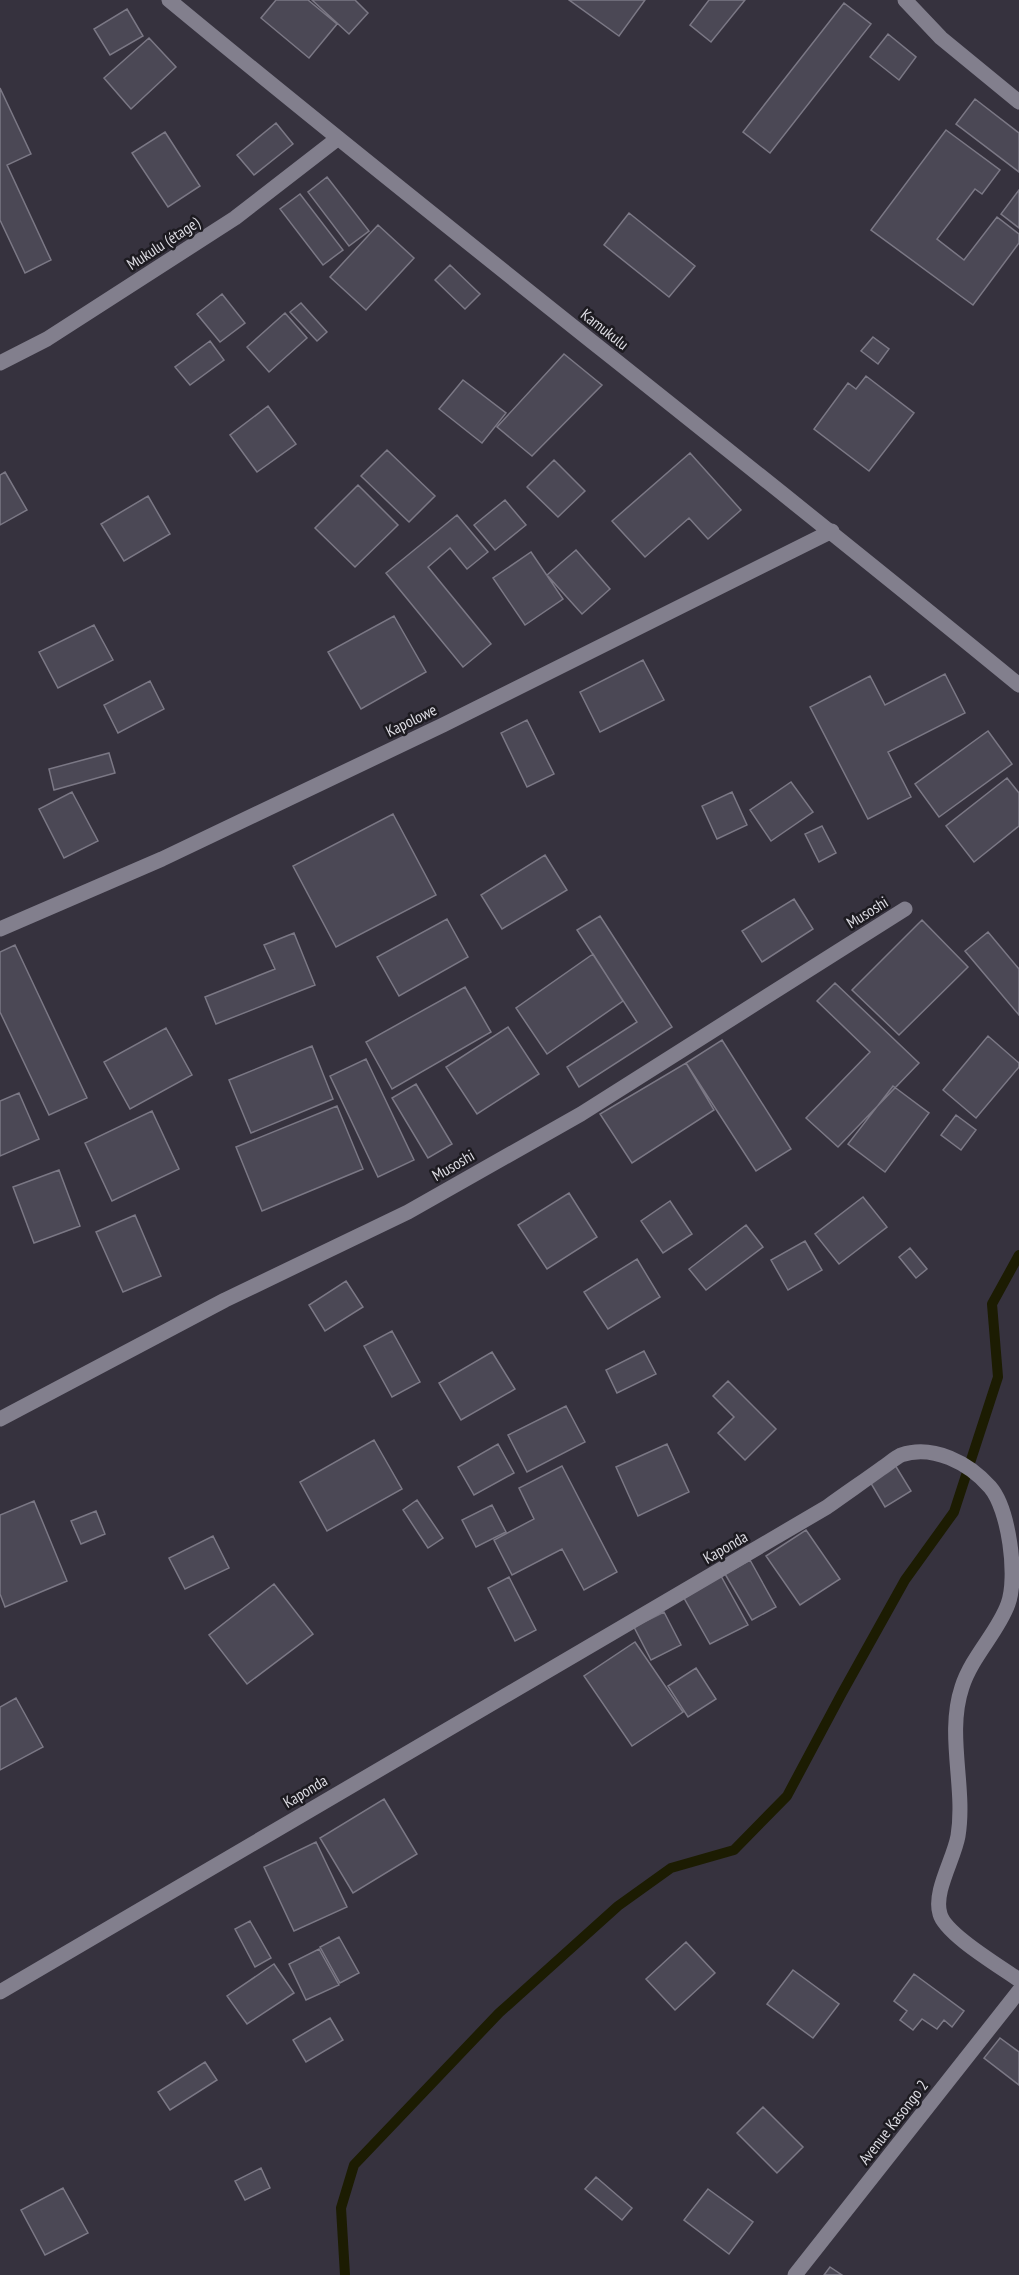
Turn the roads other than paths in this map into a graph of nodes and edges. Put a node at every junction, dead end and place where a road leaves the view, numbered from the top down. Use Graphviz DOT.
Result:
graph roads {
  1 [pos="169,0"];
  2 [pos="905,0"];
  3 [pos="1019,102"];
  4 [pos="337,139"];
  5 [pos="0,363"];
  6 [pos="832,531"];
  7 [pos="1019,685"];
  8 [pos="905,909"];
  9 [pos="0,929"];
  10 [pos="0,1419"];
  11 [pos="1019,1980"];
  12 [pos="1019,1991"];
  13 [pos="0,1992"];
  14 [pos="795,2275"];
  1 -- 4 [label="street, Kamukulu"];
  2 -- 3 [label="street"];
  4 -- 5 [label="street, Mukulu (étage)"];
  4 -- 6 [label="street, Kamukulu"];
  6 -- 7 [label="street, Kamukulu"];
  6 -- 9 [label="street, Kapolowe"];
  8 -- 10 [label="street, Musoshi"];
  11 -- 13 [label="street, Kaponda"];
  12 -- 14 [label="street, Avenue Kasongo 2"];
}
